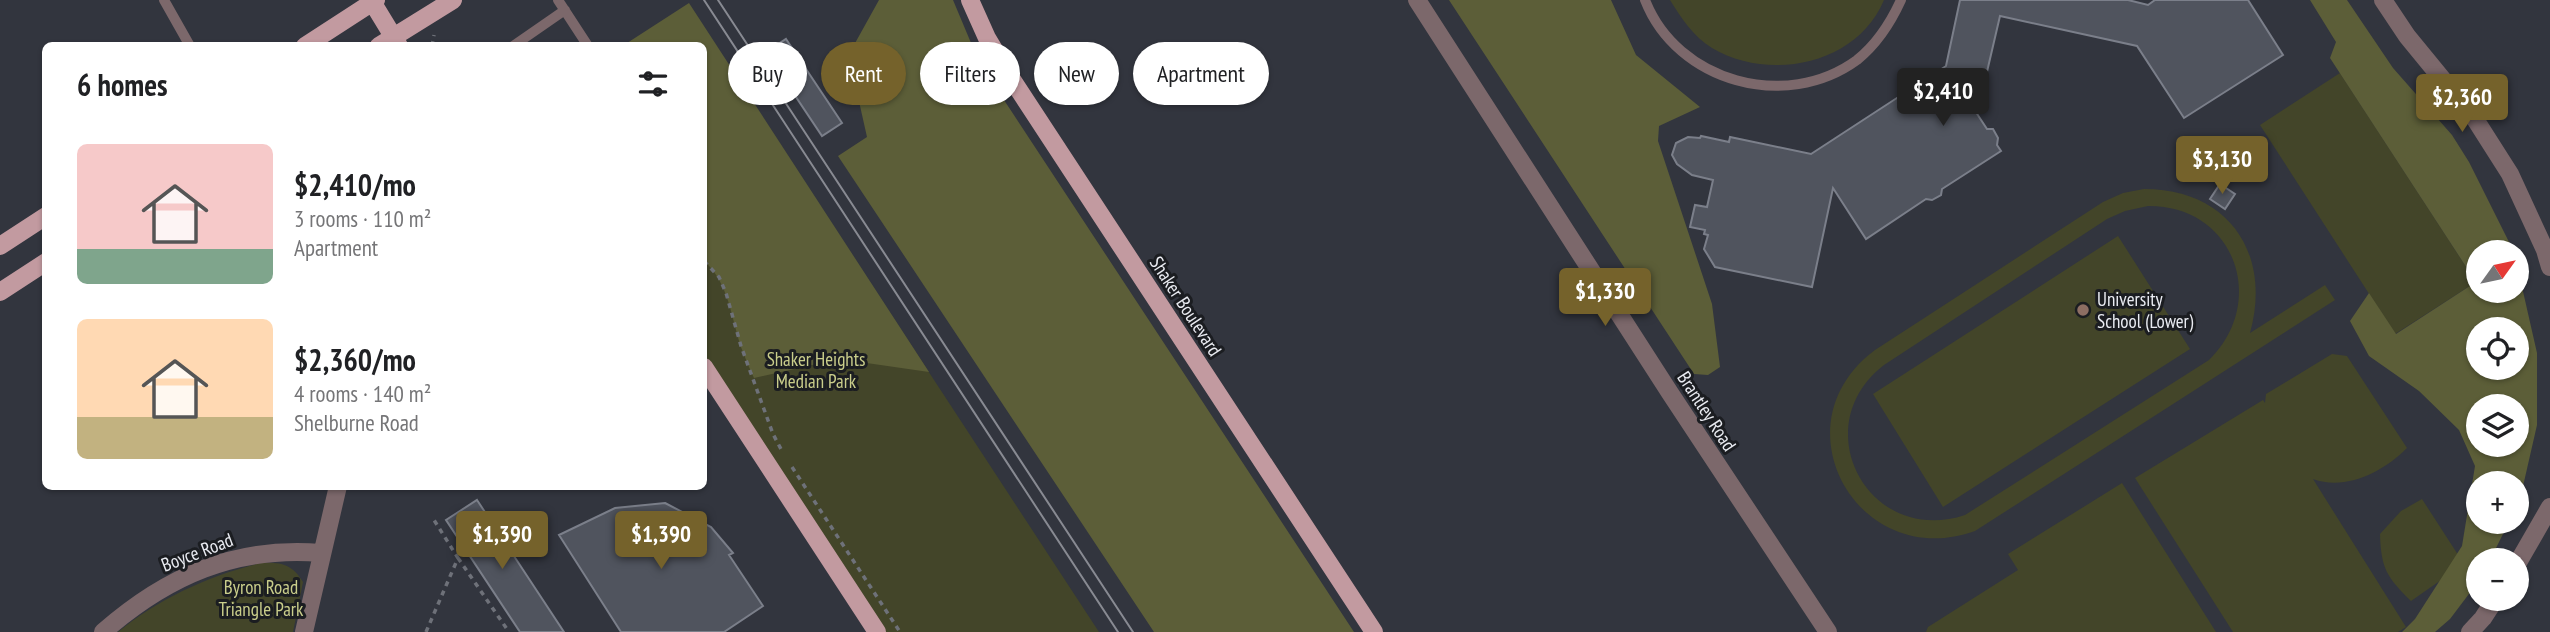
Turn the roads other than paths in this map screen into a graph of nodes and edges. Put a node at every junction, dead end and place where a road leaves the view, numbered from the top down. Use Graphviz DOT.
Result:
graph roads {
  1 [pos="164,0"];
  2 [pos="453,0"];
  3 [pos="558,0"];
  4 [pos="970,0"];
  5 [pos="1417,0"];
  6 [pos="1645,0"];
  7 [pos="1901,0"];
  8 [pos="2383,0"];
  9 [pos="373,1"];
  10 [pos="565,10"];
  11 [pos="187,42"];
  12 [pos="311,42"];
  13 [pos="390,42"];
  14 [pos="391,42"];
  15 [pos="519,42"];
  16 [pos="586,42"];
  17 [pos="42,219"];
  18 [pos="0,246"];
  19 [pos="42,265"];
  20 [pos="2550,267"];
  21 [pos="0,292"];
  22 [pos="707,373"];
  23 [pos="337,490"];
  24 [pos="2550,507"];
  25 [pos="2526,548"];
  26 [pos="321,553"];
  27 [pos="2488,611"];
  28 [pos="103,632"];
  29 [pos="304,632"];
  30 [pos="877,632"];
  31 [pos="1374,632"];
  32 [pos="1828,632"];
  33 [pos="2470,632"];
  1 -- 11 [label="lane"];
  2 -- 14 [label="main road"];
  3 -- 10 [label="lane"];
  4 -- 31 [label="main road, Shaker Boulevard"];
  5 -- 32 [label="street, Brantley Road"];
  6 -- 7 [label="lane"];
  8 -- 20 [label="street"];
  9 -- 12 [label="main road"];
  9 -- 13 [label="main road"];
  10 -- 15 [label="lane"];
  10 -- 16 [label="lane"];
  17 -- 18 [label="main road"];
  19 -- 21 [label="main road"];
  22 -- 30 [label="main road"];
  23 -- 26 [label="street"];
  24 -- 25 [label="street"];
  26 -- 28 [label="street, Boyce Road"];
  26 -- 29 [label="street"];
  27 -- 33 [label="street"];
}
